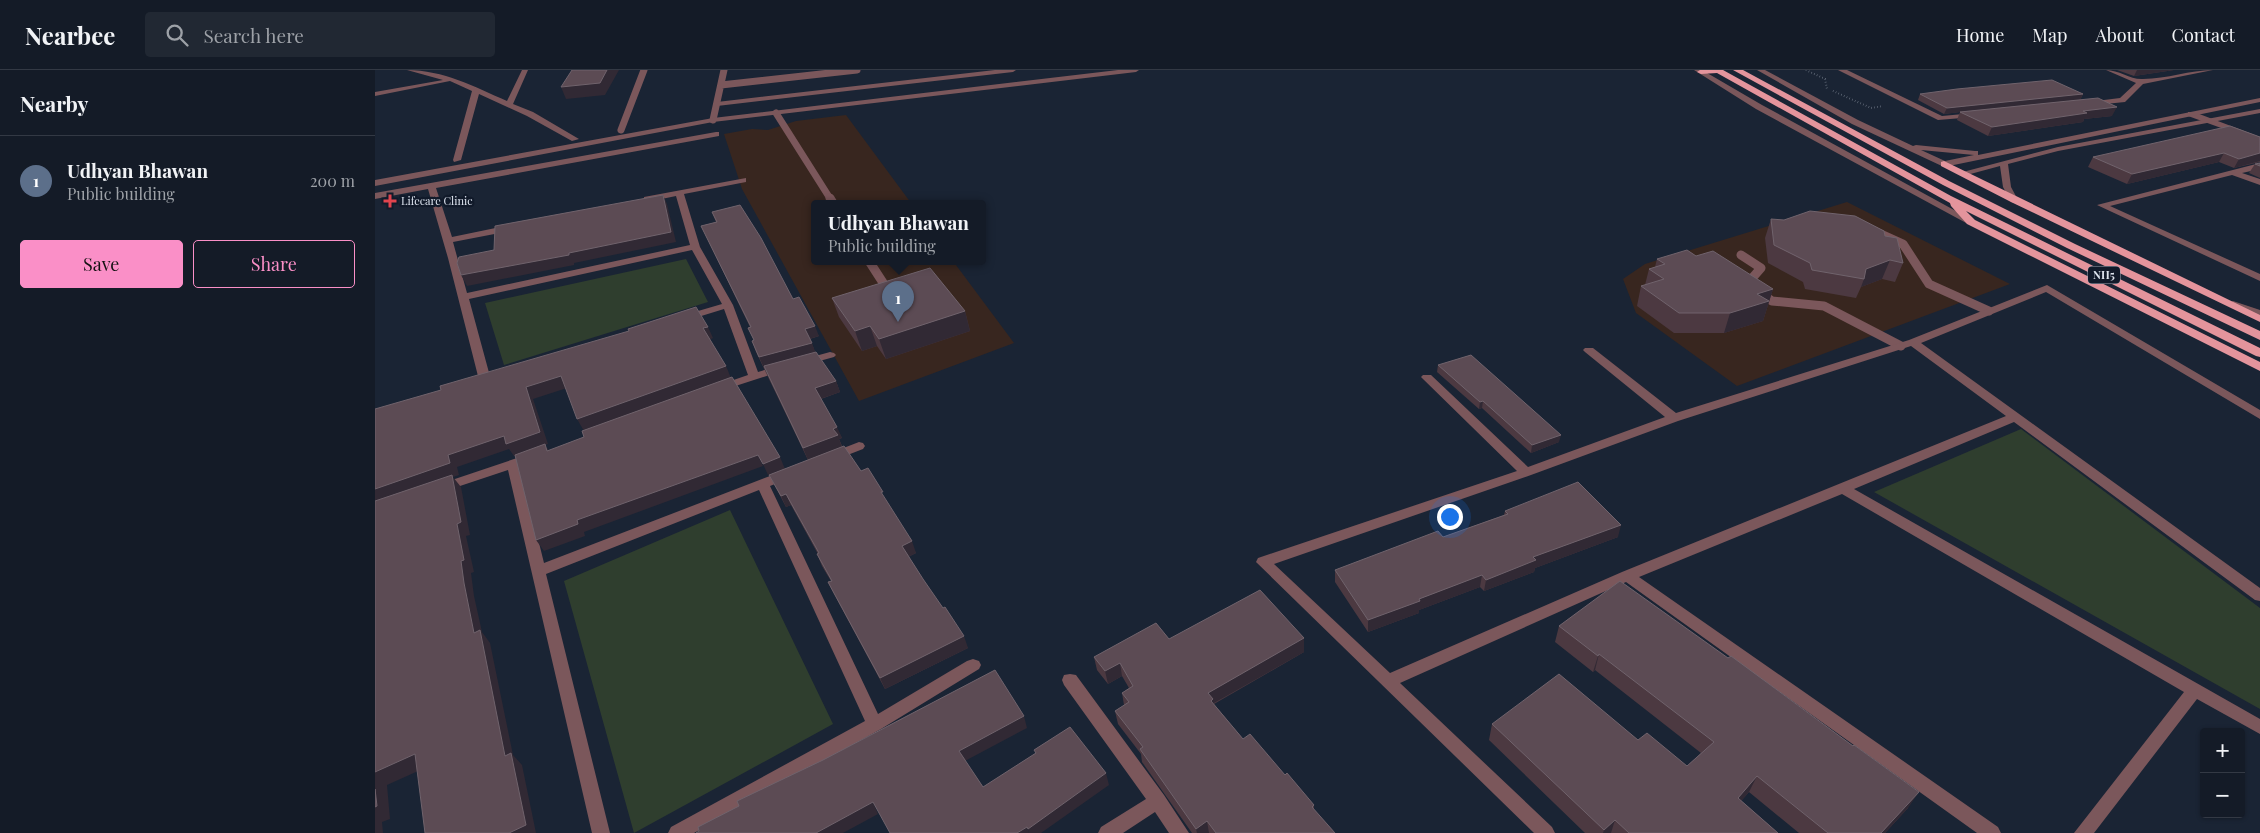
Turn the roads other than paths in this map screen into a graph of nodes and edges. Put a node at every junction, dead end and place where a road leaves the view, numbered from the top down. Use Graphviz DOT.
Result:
graph roads {
  1 [pos="410,70"];
  2 [pos="525,70"];
  3 [pos="644,70"];
  4 [pos="724,70"];
  5 [pos="857,70"];
  6 [pos="1013,70"];
  7 [pos="1084,70"];
  8 [pos="1136,70"];
  9 [pos="1718,70"];
  10 [pos="1737,70"];
  11 [pos="1760,70"];
  12 [pos="1841,70"];
  13 [pos="2109,70"];
  14 [pos="2210,70"];
  15 [pos="1699,71"];
  16 [pos="455,80"];
  17 [pos="2141,82"];
  18 [pos="721,86"];
  19 [pos="476,90"];
  20 [pos="375,94"];
  21 [pos="2260,100"];
  22 [pos="717,104"];
  23 [pos="509,105"];
  24 [pos="2075,105"];
  25 [pos="2260,111"];
  26 [pos="776,113"];
  27 [pos="1979,114"];
  28 [pos="2191,114"];
  29 [pos="714,117"];
  30 [pos="2211,121"];
  31 [pos="621,130"];
  32 [pos="716,134"];
  33 [pos="575,138"];
  34 [pos="2260,140"];
  35 [pos="1906,146"];
  36 [pos="1991,154"];
  37 [pos="457,160"];
  38 [pos="2004,162"];
  39 [pos="1944,164"];
  40 [pos="2260,166"];
  41 [pos="1963,173"];
  42 [pos="2234,173"];
  43 [pos="375,175"];
  44 [pos="743,180"];
  45 [pos="375,182"];
  46 [pos="2260,182"];
  47 [pos="431,186"];
  48 [pos="679,192"];
  49 [pos="375,196"];
  50 [pos="1948,198"];
  51 [pos="641,200"];
  52 [pos="831,200"];
  53 [pos="2014,200"];
  54 [pos="1971,222"];
  55 [pos="517,226"];
  56 [pos="1865,228"];
  57 [pos="450,240"];
  58 [pos="695,247"];
  59 [pos="1741,255"];
  60 [pos="872,265"];
  61 [pos="2260,278"];
  62 [pos="889,292"];
  63 [pos="462,297"];
  64 [pos="2226,302"];
  65 [pos="728,305"];
  66 [pos="1989,311"];
  67 [pos="2245,312"];
  68 [pos="2260,313"];
  69 [pos="2222,318"];
  70 [pos="2260,319"];
  71 [pos="672,322"];
  72 [pos="2260,336"];
  73 [pos="1907,344"];
  74 [pos="1589,350"];
  75 [pos="2260,353"];
  76 [pos="830,355"];
  77 [pos="2260,367"];
  78 [pos="754,376"];
  79 [pos="1427,377"];
  80 [pos="485,380"];
  81 [pos="708,392"];
  82 [pos="2260,415"];
  83 [pos="2015,417"];
  84 [pos="1674,418"];
  85 [pos="859,446"];
  86 [pos="541,453"];
  87 [pos="824,460"];
  88 [pos="513,463"];
  89 [pos="798,470"];
  90 [pos="1526,472"];
  91 [pos="763,484"];
  92 [pos="1843,489"];
  93 [pos="430,492"];
  94 [pos="539,572"];
  95 [pos="1627,576"];
  96 [pos="2260,596"];
  97 [pos="973,665"];
  98 [pos="1070,680"];
  99 [pos="1389,681"];
  100 [pos="2195,690"];
  101 [pos="875,724"];
  102 [pos="2260,727"];
  103 [pos="1158,801"];
  104 [pos="601,833"];
  105 [pos="677,833"];
  106 [pos="1107,833"];
  107 [pos="1180,833"];
  108 [pos="1546,833"];
  109 [pos="1992,833"];
  110 [pos="2083,833"];
  1 -- 16 [label="street"];
  2 -- 23 [label="street"];
  3 -- 31 [label="lane"];
  4 -- 18 [label="lane"];
  5 -- 18 [label="lane"];
  6 -- 22 [label="street"];
  7 -- 29 [label="street"];
  8 -- 26 [label="street"];
  9 -- 15 [label="highway"];
  9 -- 50 [label="highway, NH5"];
  10 -- 69 [label="highway, NH5"];
  11 -- 35 [label="street"];
  12 -- 27 [label="street"];
  13 -- 17 [label="street"];
  14 -- 17 [label="street"];
  15 -- 54 [label="street"];
  16 -- 19 [label="street"];
  16 -- 20 [label="street"];
  17 -- 24 [label="street"];
  18 -- 22 [label="lane"];
  19 -- 23 [label="street"];
  19 -- 37 [label="street"];
  21 -- 28 [label="street"];
  22 -- 29 [label="lane"];
  23 -- 33 [label="street"];
  25 -- 30 [label="street"];
  26 -- 29 [label="street"];
  26 -- 52 [label="lane"];
  28 -- 30 [label="street"];
  28 -- 36 [label="street"];
  29 -- 31 [label="street"];
  29 -- 45 [label="street"];
  30 -- 34 [label="street"];
  30 -- 38 [label="street"];
  31 -- 33 [label="street"];
  32 -- 47 [label="street"];
  33 -- 37 [label="street"];
  35 -- 36 [label="street"];
  35 -- 39 [label="street"];
  36 -- 39 [label="street"];
  37 -- 43 [label="street"];
  38 -- 41 [label="street"];
  38 -- 53 [label="street"];
  39 -- 41 [label="highway"];
  40 -- 42 [label="street"];
  41 -- 53 [label="highway"];
  42 -- 46 [label="street"];
  42 -- 61 [label="street"];
  44 -- 48 [label="street"];
  47 -- 49 [label="street"];
  47 -- 57 [label="street"];
  48 -- 51 [label="street"];
  48 -- 58 [label="street"];
  50 -- 54 [label="highway"];
  50 -- 75 [label="highway, NH5"];
  53 -- 64 [label="highway"];
  54 -- 77 [label="highway"];
  55 -- 57 [label="street"];
  56 -- 66 [label="lane"];
  57 -- 63 [label="street"];
  58 -- 63 [label="street"];
  58 -- 65 [label="street"];
  59 -- 73 [label="lane"];
  60 -- 62 [label="lane"];
  63 -- 80 [label="street"];
  64 -- 67 [label="highway"];
  64 -- 68 [label="street"];
  65 -- 71 [label="street"];
  65 -- 78 [label="street"];
  66 -- 73 [label="street"];
  66 -- 82 [label="street"];
  67 -- 69 [label="highway"];
  67 -- 70 [label="highway"];
  69 -- 72 [label="highway, NH5"];
  73 -- 83 [label="street"];
  73 -- 84 [label="street"];
  74 -- 84 [label="street"];
  76 -- 78 [label="street"];
  78 -- 81 [label="street"];
  79 -- 90 [label="street"];
  83 -- 92 [label="street"];
  83 -- 96 [label="street"];
  84 -- 90 [label="street"];
  85 -- 87 [label="street"];
  86 -- 88 [label="street"];
  88 -- 93 [label="street"];
  88 -- 94 [label="street"];
  89 -- 91 [label="street"];
  90 -- 99 [label="street"];
  91 -- 94 [label="street"];
  91 -- 101 [label="street"];
  92 -- 95 [label="street"];
  92 -- 100 [label="street"];
  94 -- 104 [label="street"];
  95 -- 99 [label="street"];
  95 -- 109 [label="street"];
  97 -- 101 [label="street"];
  98 -- 103 [label="street"];
  99 -- 108 [label="street"];
  100 -- 102 [label="street"];
  100 -- 110 [label="street"];
  101 -- 105 [label="street"];
  103 -- 106 [label="street"];
  103 -- 107 [label="street"];
}
